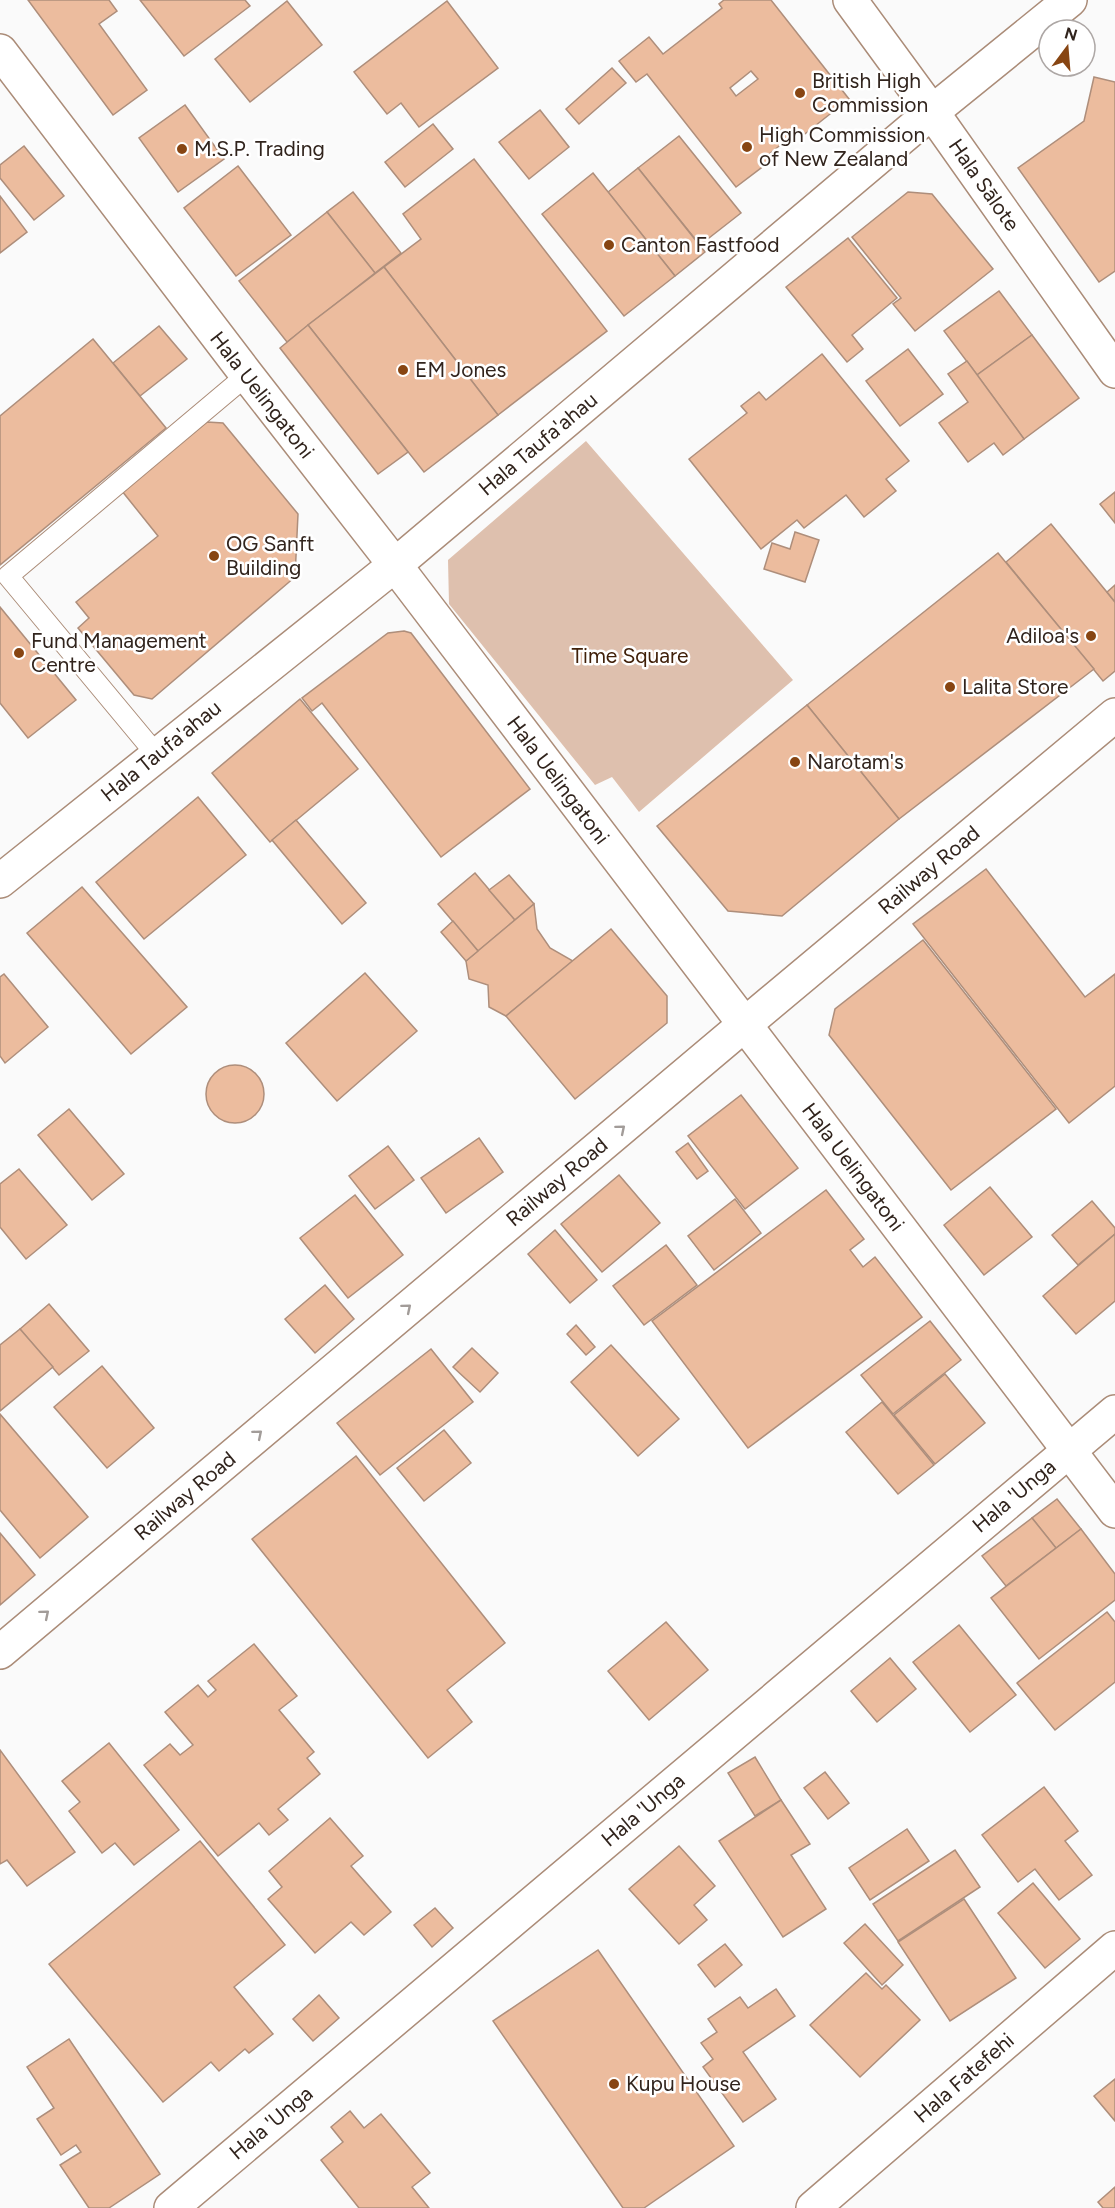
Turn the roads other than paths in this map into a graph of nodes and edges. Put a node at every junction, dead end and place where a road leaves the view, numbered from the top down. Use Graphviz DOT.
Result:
graph roads {
  1 [pos="850,0"];
  2 [pos="1070,0"];
  3 [pos="0,51"];
  4 [pos="932,112"];
  5 [pos="1115,371"];
  6 [pos="247,375"];
  7 [pos="395,565"];
  8 [pos="1115,715"];
  9 [pos="156,754"];
  10 [pos="0,881"];
  11 [pos="744,1025"];
  12 [pos="1115,1412"];
  13 [pos="1070,1450"];
  14 [pos="1115,1511"];
  15 [pos="0,1652"];
  16 [pos="1115,1948"];
  17 [pos="171,2208"];
  18 [pos="813,2208"];
  1 -- 4 [label="street, Hala Sālote"];
  2 -- 4 [label="street, Hala Taufa'ahau"];
  3 -- 6 [label="street, Hala Uelingatoni"];
  4 -- 5 [label="street, Hala Sālote"];
  4 -- 7 [label="street, Hala Taufa'ahau"];
  6 -- 7 [label="street, Hala Uelingatoni"];
  6 -- 9 [label="lane"];
  7 -- 9 [label="street, Hala Taufa'ahau"];
  7 -- 11 [label="street, Hala Uelingatoni"];
  8 -- 11 [label="street, Railway Road"];
  9 -- 10 [label="street, Hala Taufa'ahau"];
  11 -- 13 [label="street, Hala Uelingatoni"];
  15 -- 11 [label="street, Railway Road, one-way"];
  12 -- 13 [label="street, Hala 'Unga"];
  13 -- 14 [label="street, Hala Uelingatoni"];
  13 -- 17 [label="street, Hala 'Unga"];
  16 -- 18 [label="street, Hala Fatefehi"];
}
